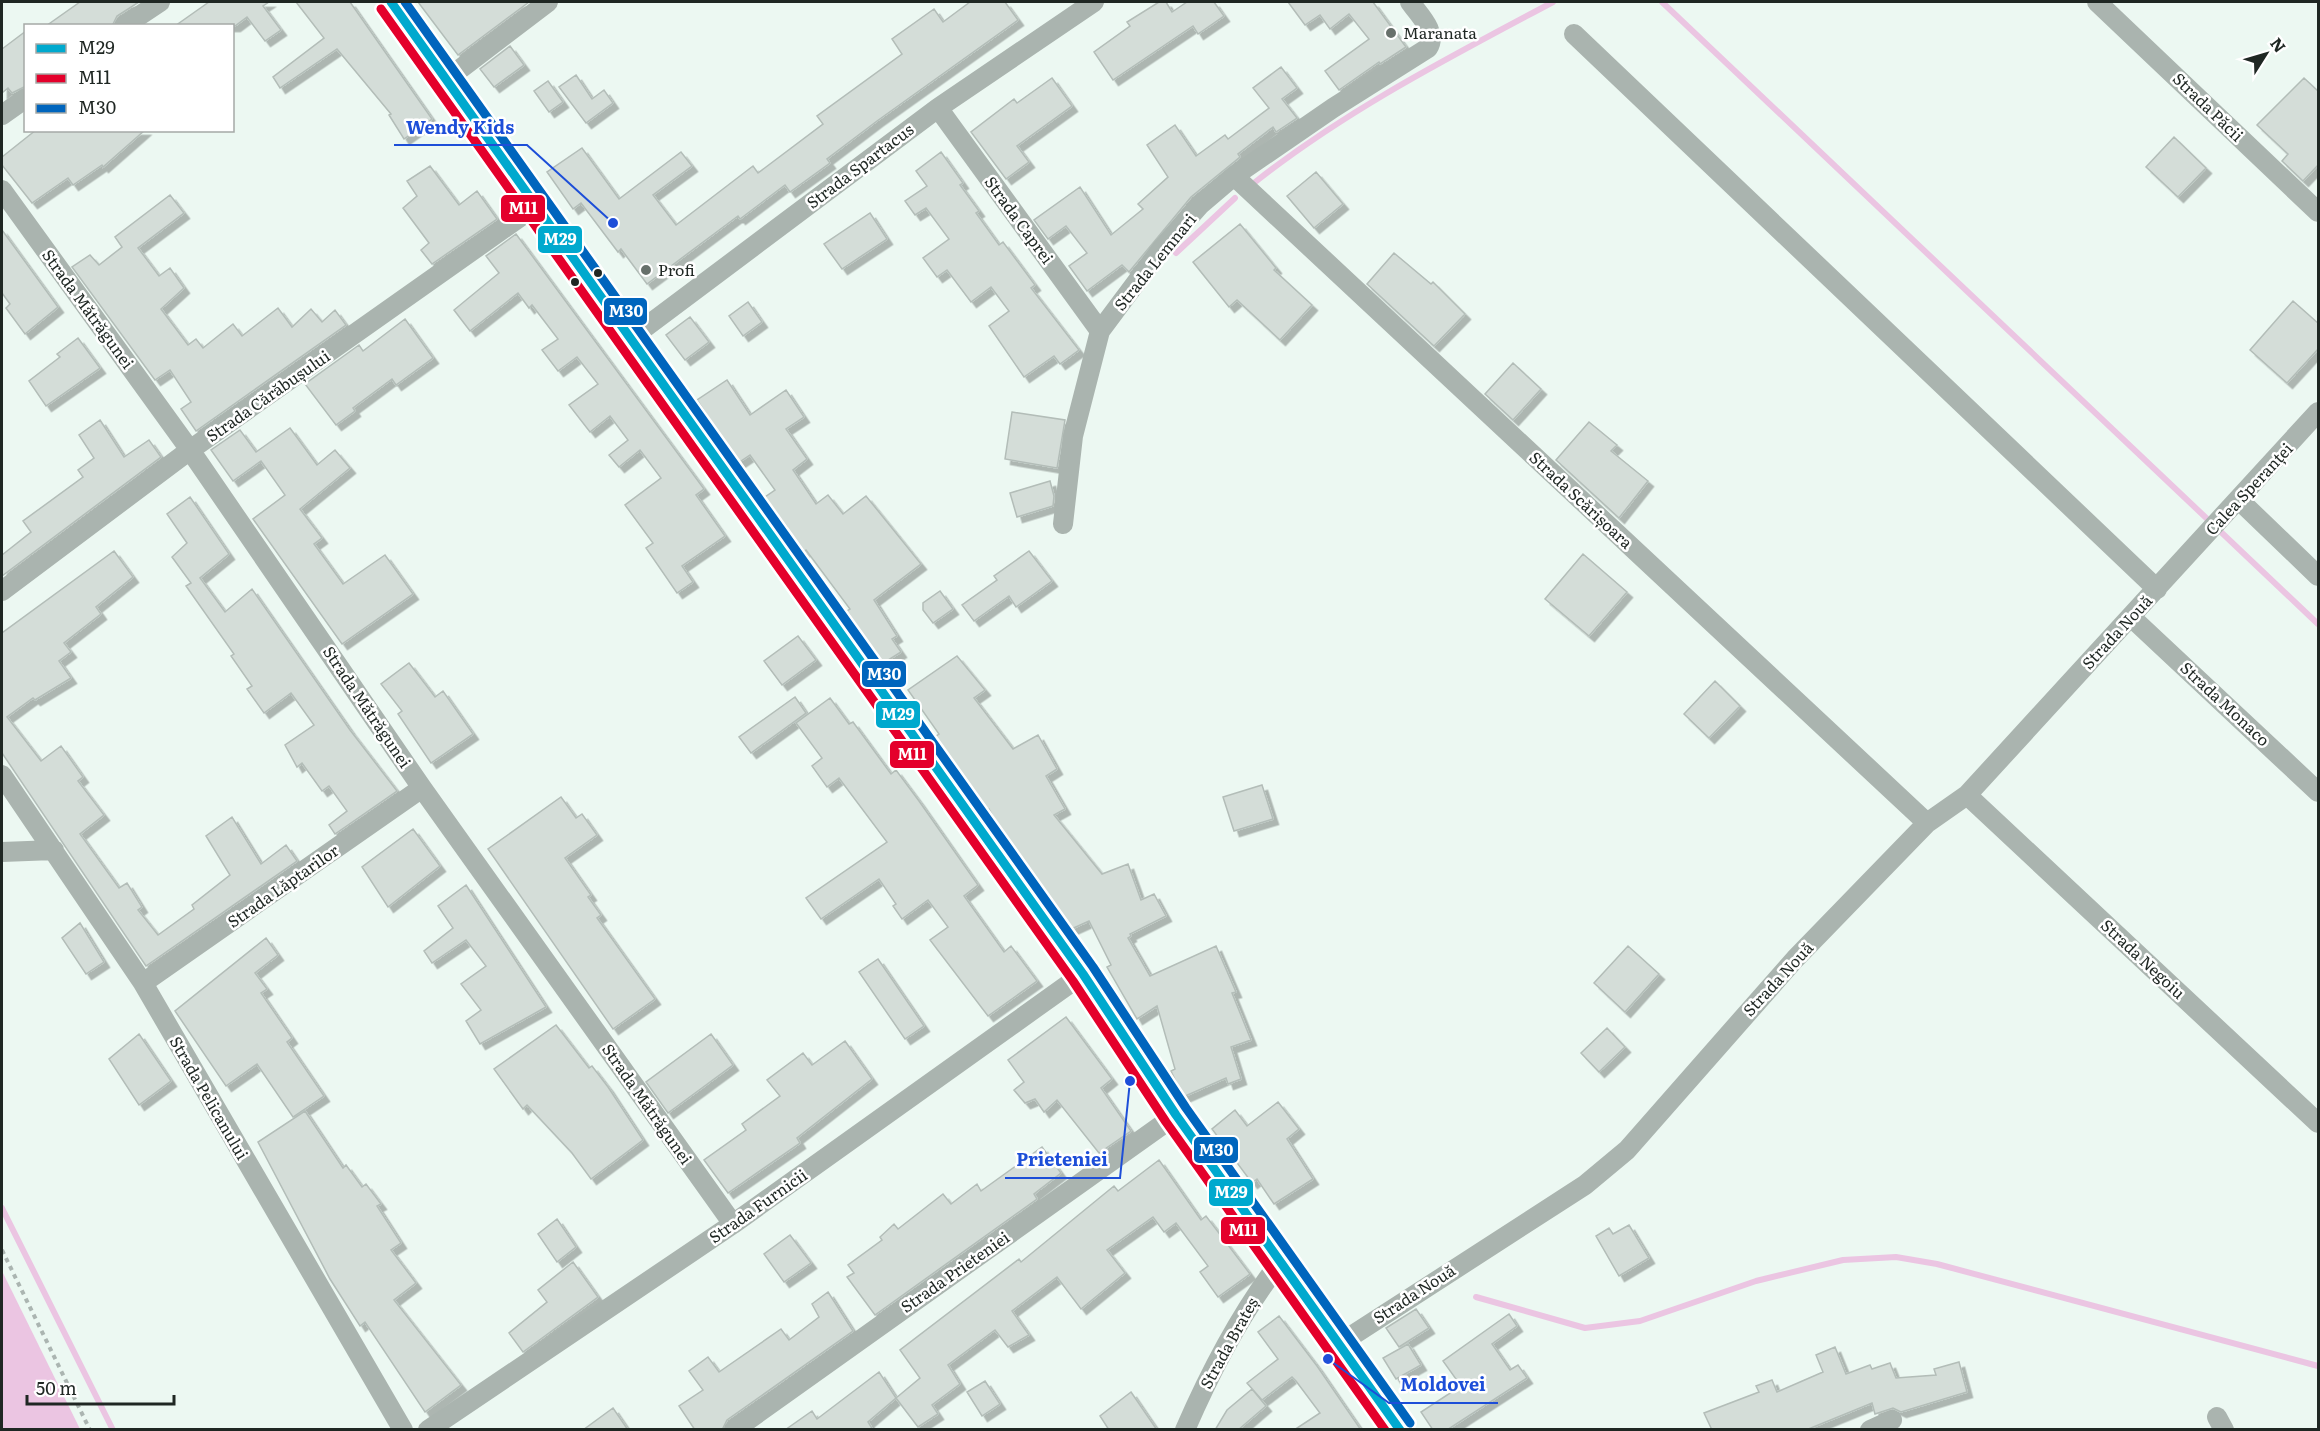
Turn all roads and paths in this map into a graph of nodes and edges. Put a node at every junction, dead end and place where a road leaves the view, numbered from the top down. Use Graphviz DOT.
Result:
graph roads {
  1 [pos="160,2"];
  2 [pos="391,2"];
  3 [pos="548,2"];
  4 [pos="1094,2"];
  5 [pos="1410,2"];
  6 [pos="2097,2"];
  7 [pos="127,24"];
  8 [pos="1574,34"];
  9 [pos="447,79"];
  10 [pos="24,100"];
  11 [pos="938,108"];
  12 [pos="2,116"];
  13 [pos="1234,176"];
  14 [pos="2,190"];
  15 [pos="537,205"];
  16 [pos="2319,213"];
  17 [pos="1100,331"];
  18 [pos="632,339"];
  19 [pos="2319,412"];
  20 [pos="190,450"];
  21 [pos="2239,500"];
  22 [pos="1063,524"];
  23 [pos="2179,566"];
  24 [pos="2319,576"];
  25 [pos="2157,589"];
  26 [pos="2,591"];
  27 [pos="2131,616"];
  28 [pos="2,775"];
  29 [pos="422,788"];
  30 [pos="2319,792"];
  31 [pos="1967,795"];
  32 [pos="1927,823"];
  33 [pos="54,850"];
  34 [pos="2,852"];
  35 [pos="1083,974"];
  36 [pos="143,983"];
  37 [pos="1176,1115"];
  38 [pos="2319,1123"];
  39 [pos="733,1224"];
  40 [pos="2,1250"];
  41 [pos="1281,1261"];
  42 [pos="1339,1344"];
  43 [pos="1892,1420"];
  44 [pos="90,1430"];
  45 [pos="403,1430"];
  46 [pos="428,1430"];
  47 [pos="734,1430"];
  48 [pos="1185,1430"];
  49 [pos="1400,1430"];
  50 [pos="1870,1430"];
  1 -- 7 [label="street"];
  2 -- 9 [label="street"];
  3 -- 9 [label="street"];
  4 -- 11 [label="street, Strada Spartacus"];
  5 -- 13 [label="street, Strada Lemnari"];
  6 -- 16 [label="street, Strada Păcii"];
  8 -- 25 [label="street"];
  9 -- 15 [label="street"];
  10 -- 12 [label="street"];
  11 -- 17 [label="street, Strada Caprei"];
  11 -- 18 [label="street, Strada Spartacus"];
  13 -- 17 [label="street, Strada Lemnari"];
  13 -- 32 [label="street, Strada Scărișoara"];
  14 -- 20 [label="street, Strada Mătrăgunei"];
  15 -- 18 [label="street"];
  15 -- 20 [label="street, Strada Cărăbușului"];
  17 -- 22 [label="street, Strada Lemnari"];
  18 -- 35 [label="street"];
  19 -- 21 [label="street, Calea Speranței"];
  20 -- 26 [label="street, Strada Cărăbușului"];
  20 -- 29 [label="street, Strada Mătrăgunei"];
  21 -- 23 [label="street, Calea Speranței"];
  21 -- 24 [label="street"];
  23 -- 25 [label="street, Strada Nouă"];
  25 -- 27 [label="street, Strada Nouă"];
  27 -- 30 [label="street, Strada Monaco"];
  27 -- 31 [label="street, Strada Nouă"];
  28 -- 33 [label="street, Strada Pelicanului"];
  29 -- 36 [label="street, Strada Lăptarilor"];
  29 -- 39 [label="street, Strada Mătrăgunei"];
  31 -- 32 [label="street, Strada Nouă"];
  31 -- 38 [label="street, Strada Negoiu"];
  32 -- 42 [label="street, Strada Nouă"];
  33 -- 34 [label="street"];
  33 -- 36 [label="street, Strada Pelicanului"];
  35 -- 37 [label="street"];
  35 -- 39 [label="street, Strada Furnicii"];
  36 -- 45 [label="street, Strada Pelicanului"];
  37 -- 41 [label="street"];
  37 -- 47 [label="street, Strada Prieteniei"];
  39 -- 46 [label="street, Strada Furnicii"];
  40 -- 44 [label="path"];
  41 -- 42 [label="street"];
  41 -- 48 [label="street, Strada Brateș"];
  42 -- 49 [label="street"];
  43 -- 50 [label="street"];
}
